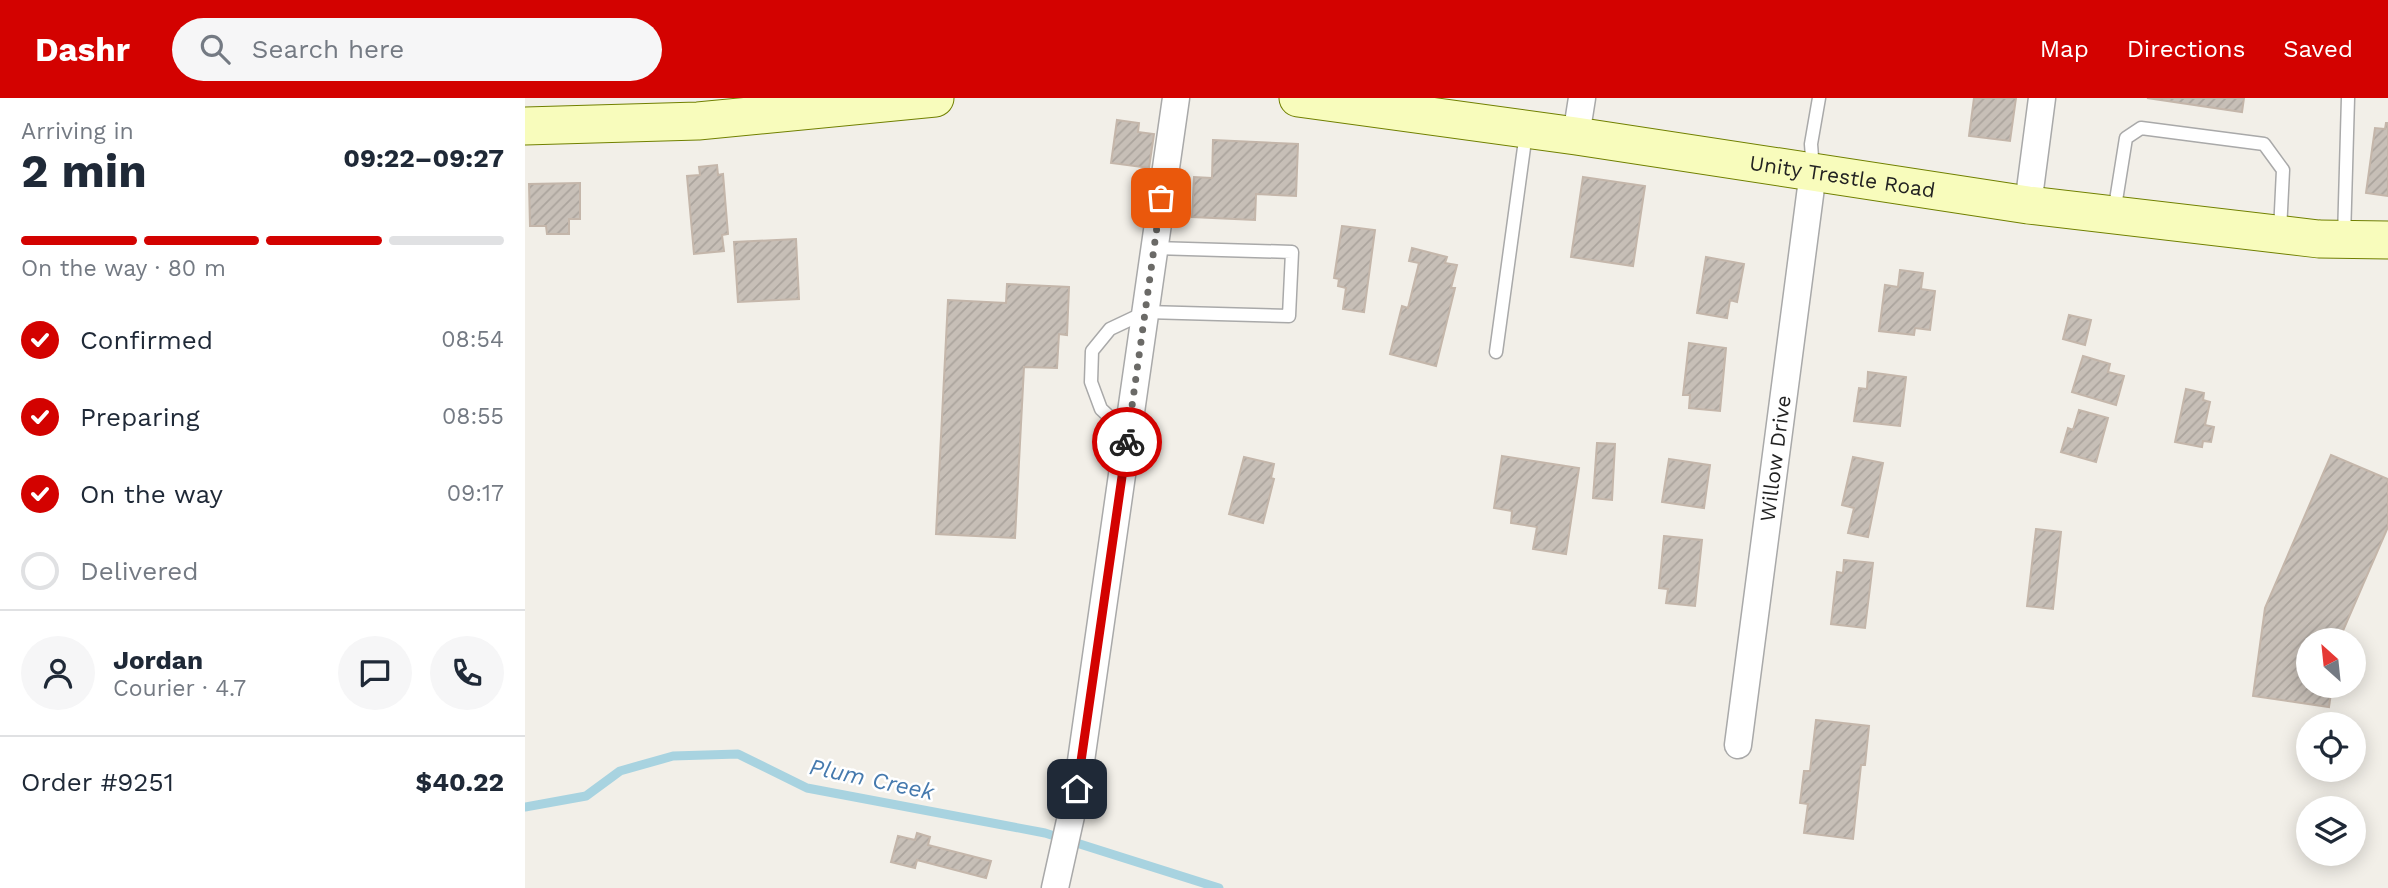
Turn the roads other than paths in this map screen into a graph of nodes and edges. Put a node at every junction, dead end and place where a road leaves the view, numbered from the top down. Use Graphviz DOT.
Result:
graph roads {
  1 [pos="935,98"];
  2 [pos="1175,98"];
  3 [pos="1298,98"];
  4 [pos="1582,98"];
  5 [pos="1819,98"];
  6 [pos="2042,98"];
  7 [pos="2348,98"];
  8 [pos="525,127"];
  9 [pos="1526,130"];
  10 [pos="1576,136"];
  11 [pos="1813,172"];
  12 [pos="2028,205"];
  13 [pos="2114,215"];
  14 [pos="2280,234"];
  15 [pos="2344,239"];
  16 [pos="2388,240"];
  17 [pos="1154,248"];
  18 [pos="1146,312"];
  19 [pos="1496,352"];
  20 [pos="1128,434"];
  21 [pos="1738,745"];
  22 [pos="1055,888"];
  1 -- 8 [label="street"];
  2 -- 17 [label="street"];
  3 -- 9 [label="street, Unity Trestle Road"];
  4 -- 10 [label="street"];
  5 -- 11 [label="lane"];
  6 -- 12 [label="street"];
  7 -- 15 [label="lane"];
  9 -- 10 [label="street, Unity Trestle Road"];
  9 -- 19 [label="lane"];
  10 -- 11 [label="street, Unity Trestle Road"];
  11 -- 12 [label="street, Unity Trestle Road"];
  11 -- 21 [label="street, Willow Drive"];
  12 -- 13 [label="street, Unity Trestle Road"];
  13 -- 14 [label="street, Unity Trestle Road"];
  13 -- 14 [label="lane"];
  14 -- 15 [label="street, Unity Trestle Road"];
  15 -- 16 [label="street, Unity Trestle Road"];
  17 -- 18 [label="street"];
  17 -- 18 [label="lane"];
  18 -- 20 [label="street"];
  18 -- 20 [label="lane"];
  20 -- 22 [label="street"];
}
